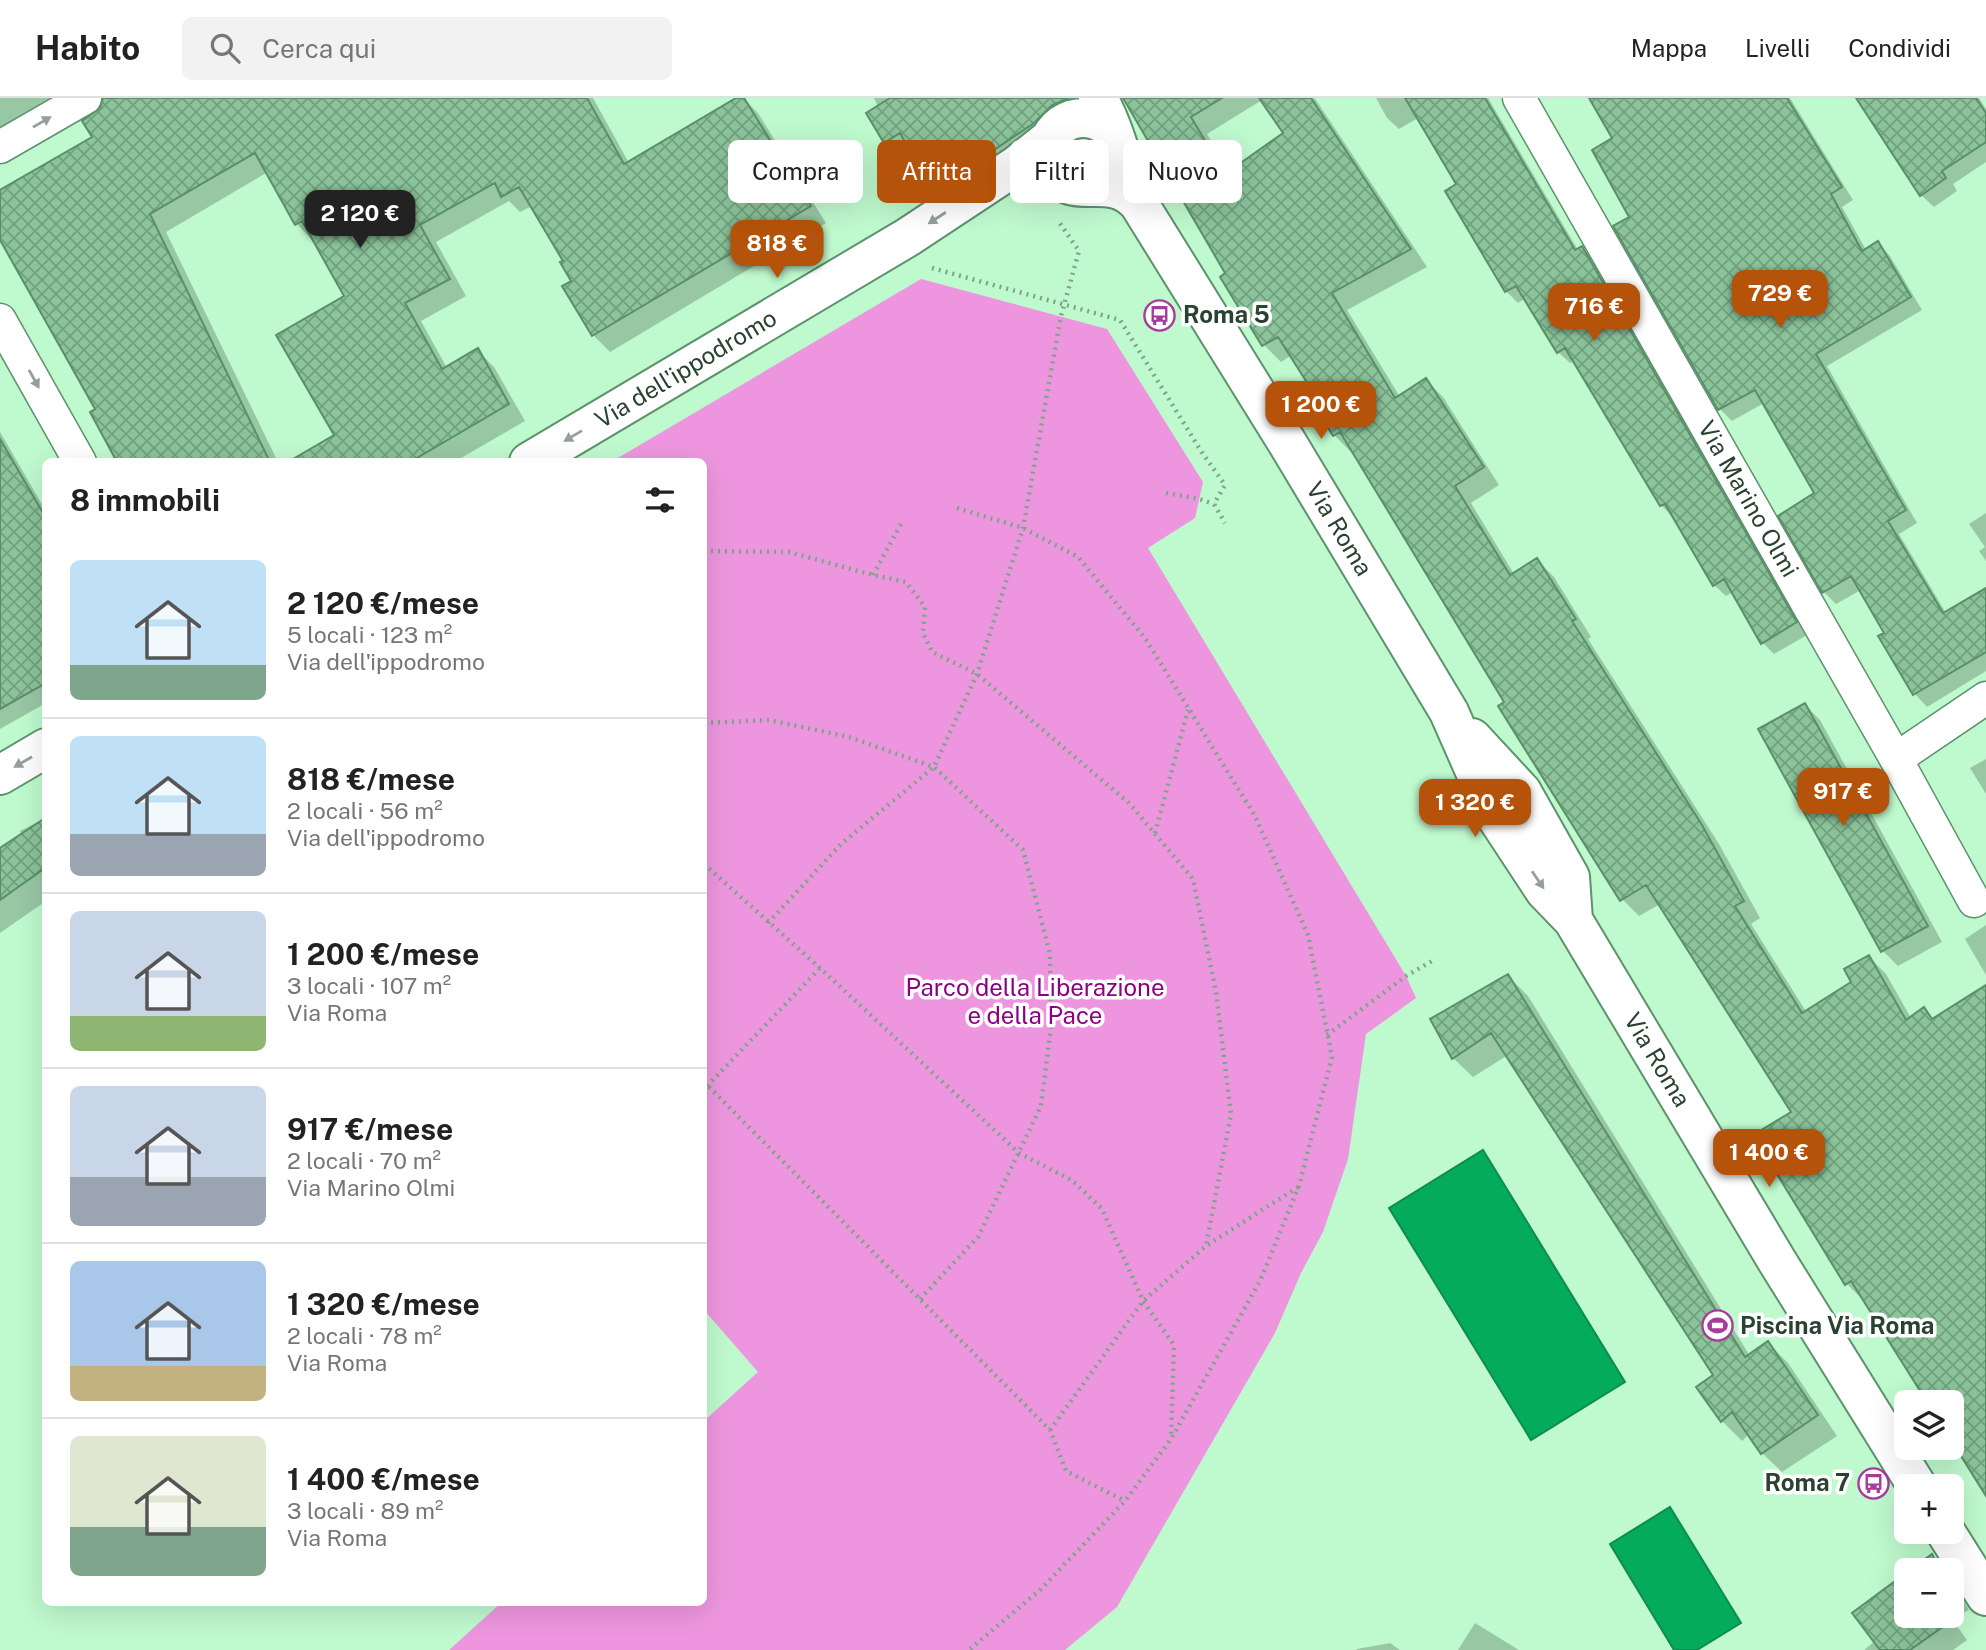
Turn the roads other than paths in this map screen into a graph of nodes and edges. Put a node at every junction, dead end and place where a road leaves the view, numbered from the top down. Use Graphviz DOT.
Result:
graph roads {
  1 [pos="85,98"];
  2 [pos="1519,98"];
  3 [pos="1103,119"];
  4 [pos="1052,137"];
  5 [pos="1052,140"];
  6 [pos="1108,140"];
  7 [pos="1109,144"];
  8 [pos="0,146"];
  9 [pos="1109,176"];
  10 [pos="1109,187"];
  11 [pos="1139,204"];
  12 [pos="0,320"];
  13 [pos="78,458"];
  14 [pos="536,458"];
  15 [pos="1986,698"];
  16 [pos="42,750"];
  17 [pos="1896,759"];
  18 [pos="0,775"];
  19 [pos="1974,901"];
  20 [pos="1910,1474"];
  21 [pos="1953,1544"];
  22 [pos="1986,1596"];
  8 -- 1 [label="street, one-way"];
  2 -- 17 [label="street, Via Marino Olmi"];
  3 -- 4 [label="street"];
  3 -- 6 [label="street"];
  3 -- 11 [label="street, Via Roma"];
  4 -- 5 [label="street, Via Roma"];
  4 -- 14 [label="street, Via dell'ippodromo, one-way"];
  7 -- 9 [label="street"];
  10 -- 11 [label="street, Via Roma"];
  11 -- 20 [label="street, Via Roma"];
  12 -- 13 [label="street, one-way"];
  15 -- 17 [label="street"];
  16 -- 18 [label="street, one-way"];
  17 -- 19 [label="street, Via Marino Olmi"];
  21 -- 22 [label="street"];
}
